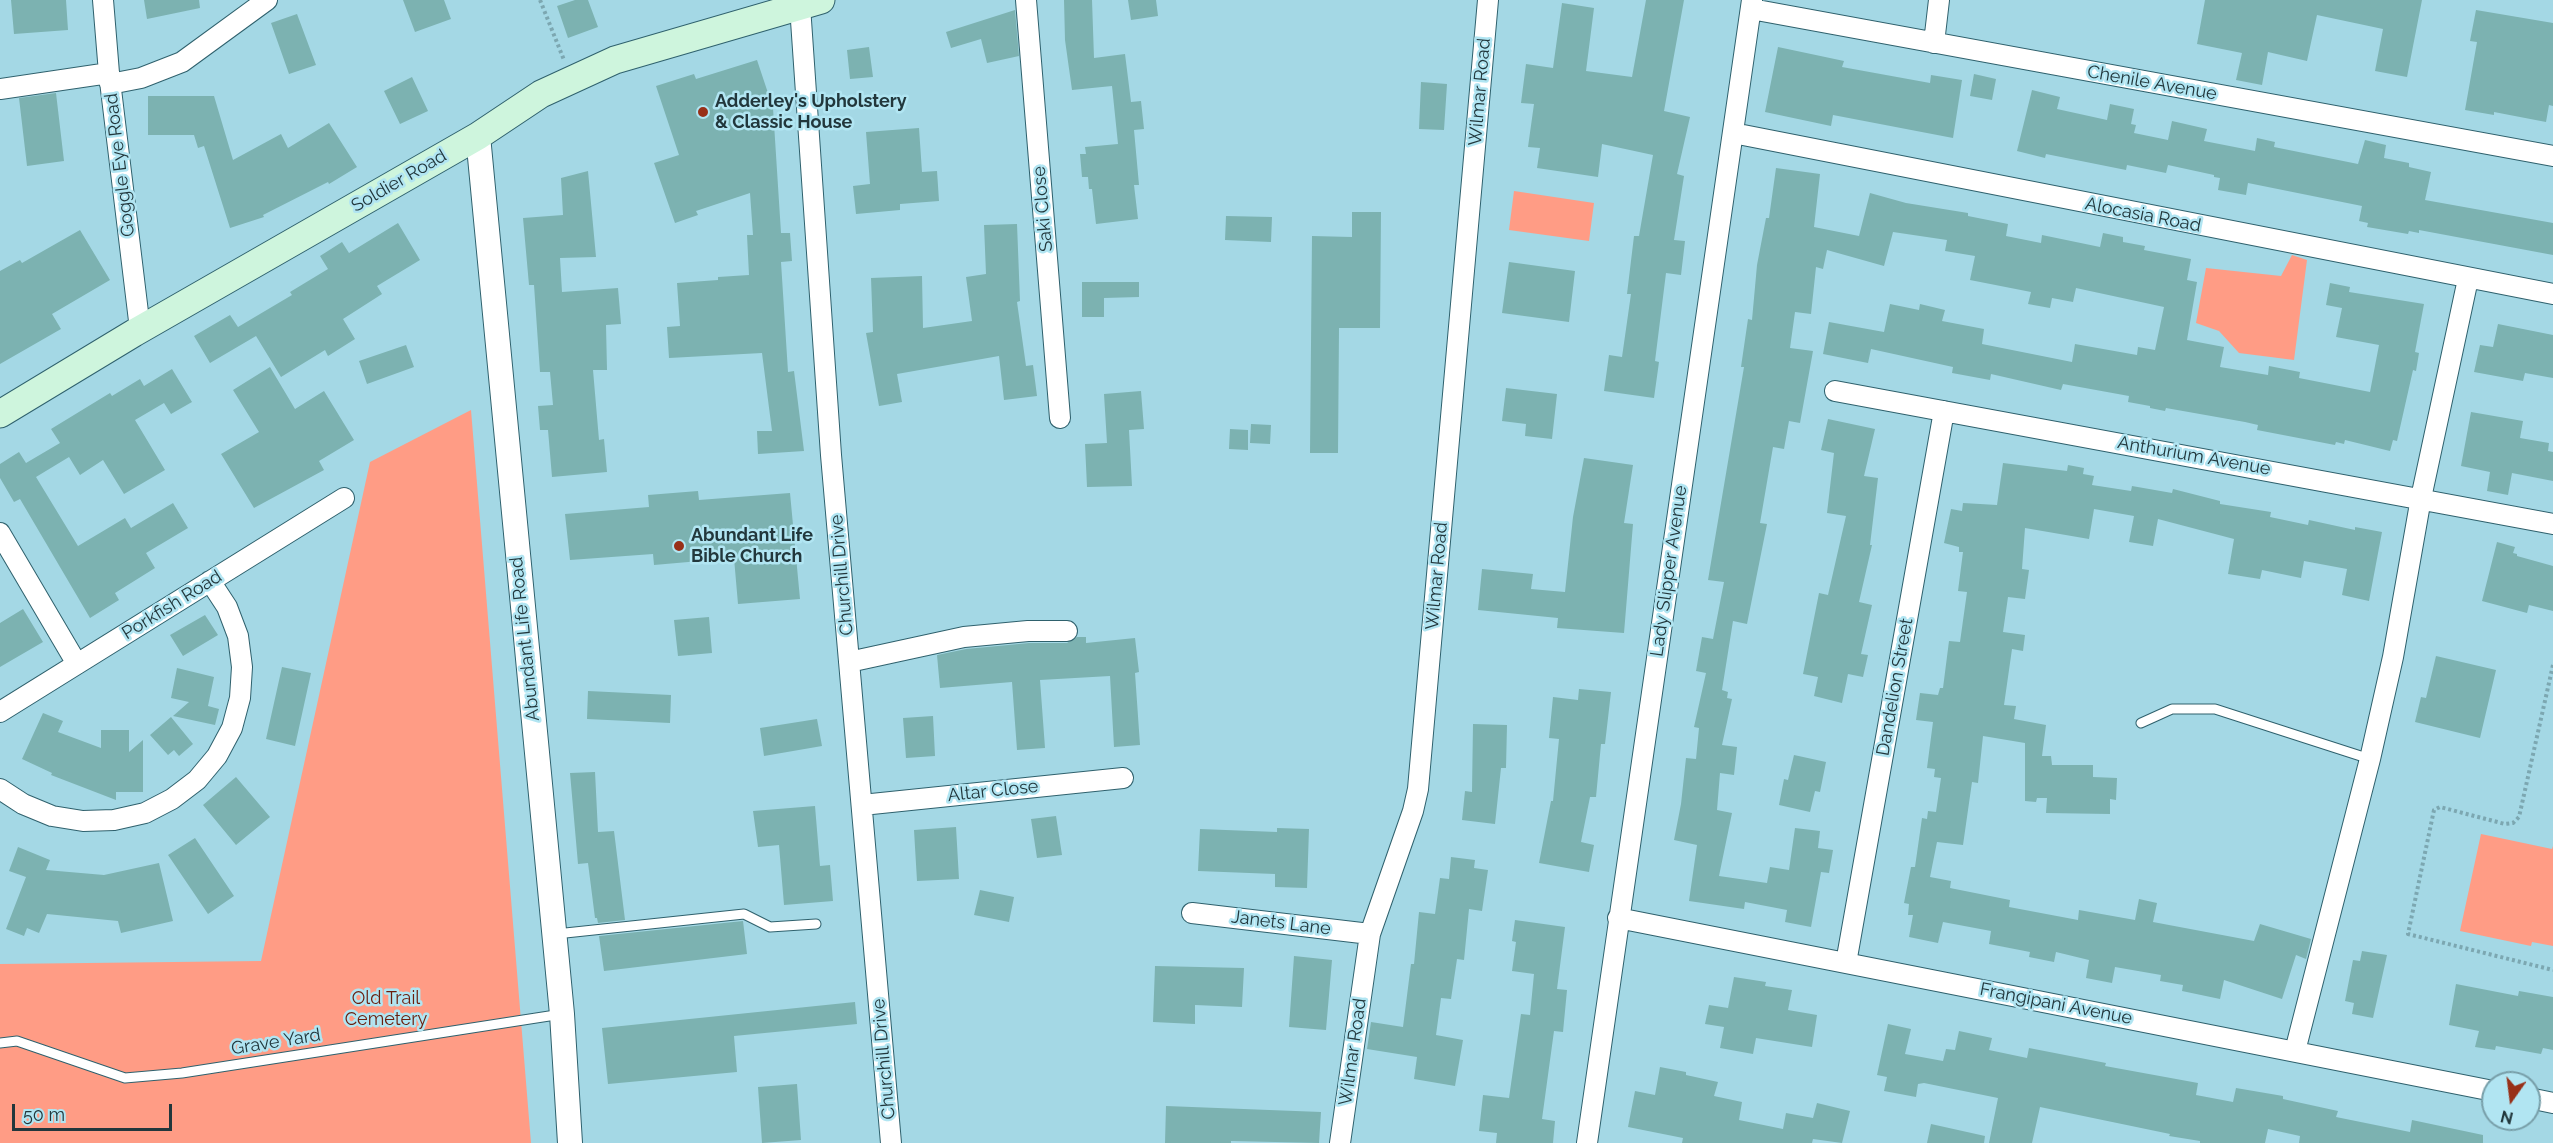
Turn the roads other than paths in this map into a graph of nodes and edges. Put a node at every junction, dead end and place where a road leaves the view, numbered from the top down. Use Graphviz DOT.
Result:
graph roads {
  1 [pos="103,0"];
  2 [pos="267,0"];
  3 [pos="1026,0"];
  4 [pos="1488,0"];
  5 [pos="1939,0"];
  6 [pos="793,4"];
  7 [pos="1752,5"];
  8 [pos="1934,43"];
  9 [pos="110,79"];
  10 [pos="0,89"];
  11 [pos="1733,134"];
  12 [pos="478,136"];
  13 [pos="2553,156"];
  14 [pos="2468,279"];
  15 [pos="2553,294"];
  16 [pos="140,329"];
  17 [pos="1835,391"];
  18 [pos="1944,411"];
  19 [pos="0,414"];
  20 [pos="1060,418"];
  21 [pos="344,498"];
  22 [pos="2421,498"];
  23 [pos="2553,524"];
  24 [pos="0,533"];
  25 [pos="210,581"];
  26 [pos="1067,631"];
  27 [pos="849,662"];
  28 [pos="77,664"];
  29 [pos="0,712"];
  30 [pos="2141,723"];
  31 [pos="2370,759"];
  32 [pos="1123,778"];
  33 [pos="0,789"];
  34 [pos="862,805"];
  35 [pos="1192,913"];
  36 [pos="1618,918"];
  37 [pos="816,924"];
  38 [pos="554,934"];
  39 [pos="1370,934"];
  40 [pos="1846,963"];
  41 [pos="562,1014"];
  42 [pos="0,1043"];
  43 [pos="2295,1051"];
  44 [pos="2481,1089"];
  45 [pos="570,1143"];
  46 [pos="891,1143"];
  47 [pos="1340,1143"];
  48 [pos="1587,1143"];
  1 -- 9 [label="street, Goggle Eye Road"];
  2 -- 9 [label="street"];
  3 -- 20 [label="street, Saki Close"];
  4 -- 39 [label="street, Wilmar Road"];
  5 -- 8 [label="street"];
  6 -- 12 [label="main road, Soldier Road"];
  6 -- 27 [label="street, Churchill Drive"];
  7 -- 8 [label="street, Chenile Avenue"];
  7 -- 11 [label="street, Lady Slipper Avenue"];
  8 -- 13 [label="street, Chenile Avenue"];
  9 -- 10 [label="street"];
  9 -- 16 [label="street, Goggle Eye Road"];
  11 -- 14 [label="street, Alocasia Road"];
  11 -- 36 [label="street, Lady Slipper Avenue"];
  12 -- 16 [label="main road, Soldier Road"];
  12 -- 38 [label="street, Abundant Life Road"];
  14 -- 15 [label="street, Alocasia Road"];
  14 -- 22 [label="street"];
  16 -- 19 [label="main road, Soldier Road"];
  17 -- 18 [label="street, Anthurium Avenue"];
  18 -- 22 [label="street, Anthurium Avenue"];
  18 -- 40 [label="street, Dandelion Street"];
  21 -- 25 [label="street, Porkfish Road"];
  22 -- 23 [label="street, Anthurium Avenue"];
  22 -- 31 [label="street"];
  24 -- 28 [label="street"];
  25 -- 28 [label="street, Porkfish Road"];
  25 -- 33 [label="street"];
  26 -- 27 [label="street"];
  27 -- 34 [label="street, Churchill Drive"];
  28 -- 29 [label="street, Porkfish Road"];
  30 -- 31 [label="lane"];
  31 -- 43 [label="street"];
  32 -- 34 [label="street, Altar Close"];
  34 -- 46 [label="street, Churchill Drive"];
  35 -- 39 [label="street, Janets Lane"];
  36 -- 40 [label="street, Frangipani Avenue"];
  36 -- 48 [label="street, Lady Slipper Avenue"];
  37 -- 38 [label="lane"];
  38 -- 41 [label="street, Abundant Life Road"];
  39 -- 47 [label="street, Wilmar Road"];
  40 -- 43 [label="street, Frangipani Avenue"];
  41 -- 42 [label="lane, Grave Yard"];
  41 -- 45 [label="street, Abundant Life Road"];
  43 -- 44 [label="street, Frangipani Avenue"];
}
